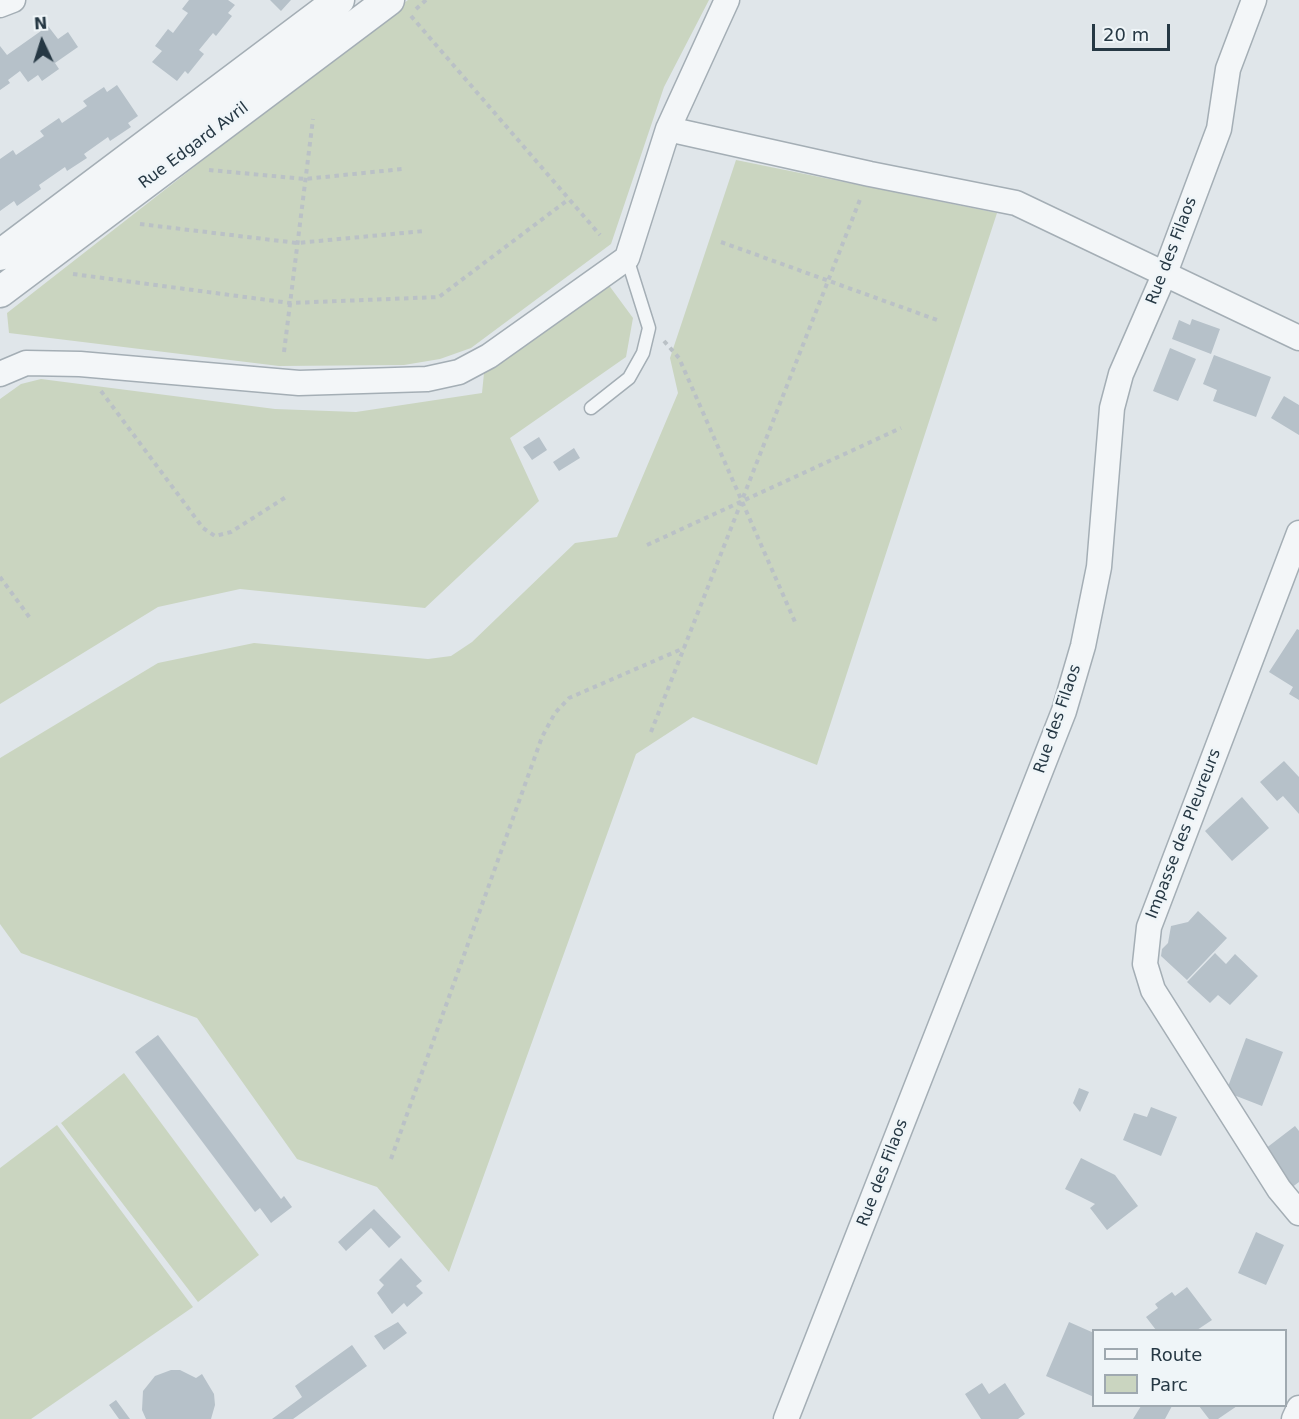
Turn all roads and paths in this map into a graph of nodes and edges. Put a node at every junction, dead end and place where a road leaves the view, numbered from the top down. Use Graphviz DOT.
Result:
graph roads {
  1 [pos="13,0"];
  2 [pos="339,0"];
  3 [pos="727,0"];
  4 [pos="1254,0"];
  5 [pos="0,5"];
  6 [pos="399,7"];
  7 [pos="312,119"];
  8 [pos="668,129"];
  9 [pos="208,170"];
  10 [pos="402,170"];
  11 [pos="870,174"];
  12 [pos="305,179"];
  13 [pos="569,199"];
  14 [pos="140,224"];
  15 [pos="424,231"];
  16 [pos="600,235"];
  17 [pos="721,242"];
  18 [pos="297,243"];
  19 [pos="0,255"];
  20 [pos="627,258"];
  21 [pos="1165,273"];
  22 [pos="73,274"];
  23 [pos="828,280"];
  24 [pos="0,292"];
  25 [pos="290,303"];
  26 [pos="940,321"];
  27 [pos="649,328"];
  28 [pos="1299,338"];
  29 [pos="284,352"];
  30 [pos="81,364"];
  31 [pos="0,374"];
  32 [pos="591,408"];
  33 [pos="901,428"];
  34 [pos="286,497"];
  35 [pos="742,502"];
  36 [pos="1299,533"];
  37 [pos="647,545"];
  38 [pos="0,577"];
  39 [pos="30,618"];
  40 [pos="795,622"];
  41 [pos="684,648"];
  42 [pos="651,732"];
  43 [pos="390,1159"];
  44 [pos="1299,1213"];
  45 [pos="1299,1408"];
  46 [pos="786,1419"];
  47 [pos="1294,1419"];
  1 -- 5 [label="street"];
  2 -- 19 [label="street, Rue Edgard Avril"];
  3 -- 8 [label="street"];
  4 -- 21 [label="street, Rue des Filaos"];
  6 -- 13 [label="path"];
  6 -- 24 [label="street, Rue Edgard Avril"];
  7 -- 12 [label="path"];
  8 -- 11 [label="street"];
  8 -- 20 [label="street"];
  9 -- 12 [label="path"];
  10 -- 12 [label="path"];
  11 -- 21 [label="street"];
  11 -- 23 [label="path"];
  12 -- 18 [label="path"];
  13 -- 16 [label="path"];
  13 -- 25 [label="path"];
  14 -- 18 [label="path"];
  15 -- 18 [label="path"];
  17 -- 23 [label="path"];
  18 -- 25 [label="path"];
  20 -- 27 [label="lane"];
  20 -- 30 [label="street"];
  21 -- 28 [label="street"];
  21 -- 46 [label="street, Rue des Filaos"];
  22 -- 25 [label="path"];
  23 -- 26 [label="path"];
  23 -- 35 [label="path"];
  25 -- 29 [label="path"];
  27 -- 32 [label="lane"];
  27 -- 35 [label="path"];
  30 -- 31 [label="street"];
  30 -- 34 [label="path"];
  33 -- 35 [label="path"];
  35 -- 37 [label="path"];
  35 -- 40 [label="path"];
  35 -- 41 [label="path"];
  36 -- 44 [label="street, Impasse des Pleureurs"];
  38 -- 39 [label="path"];
  41 -- 42 [label="path"];
  41 -- 43 [label="path"];
  45 -- 47 [label="street"];
}
